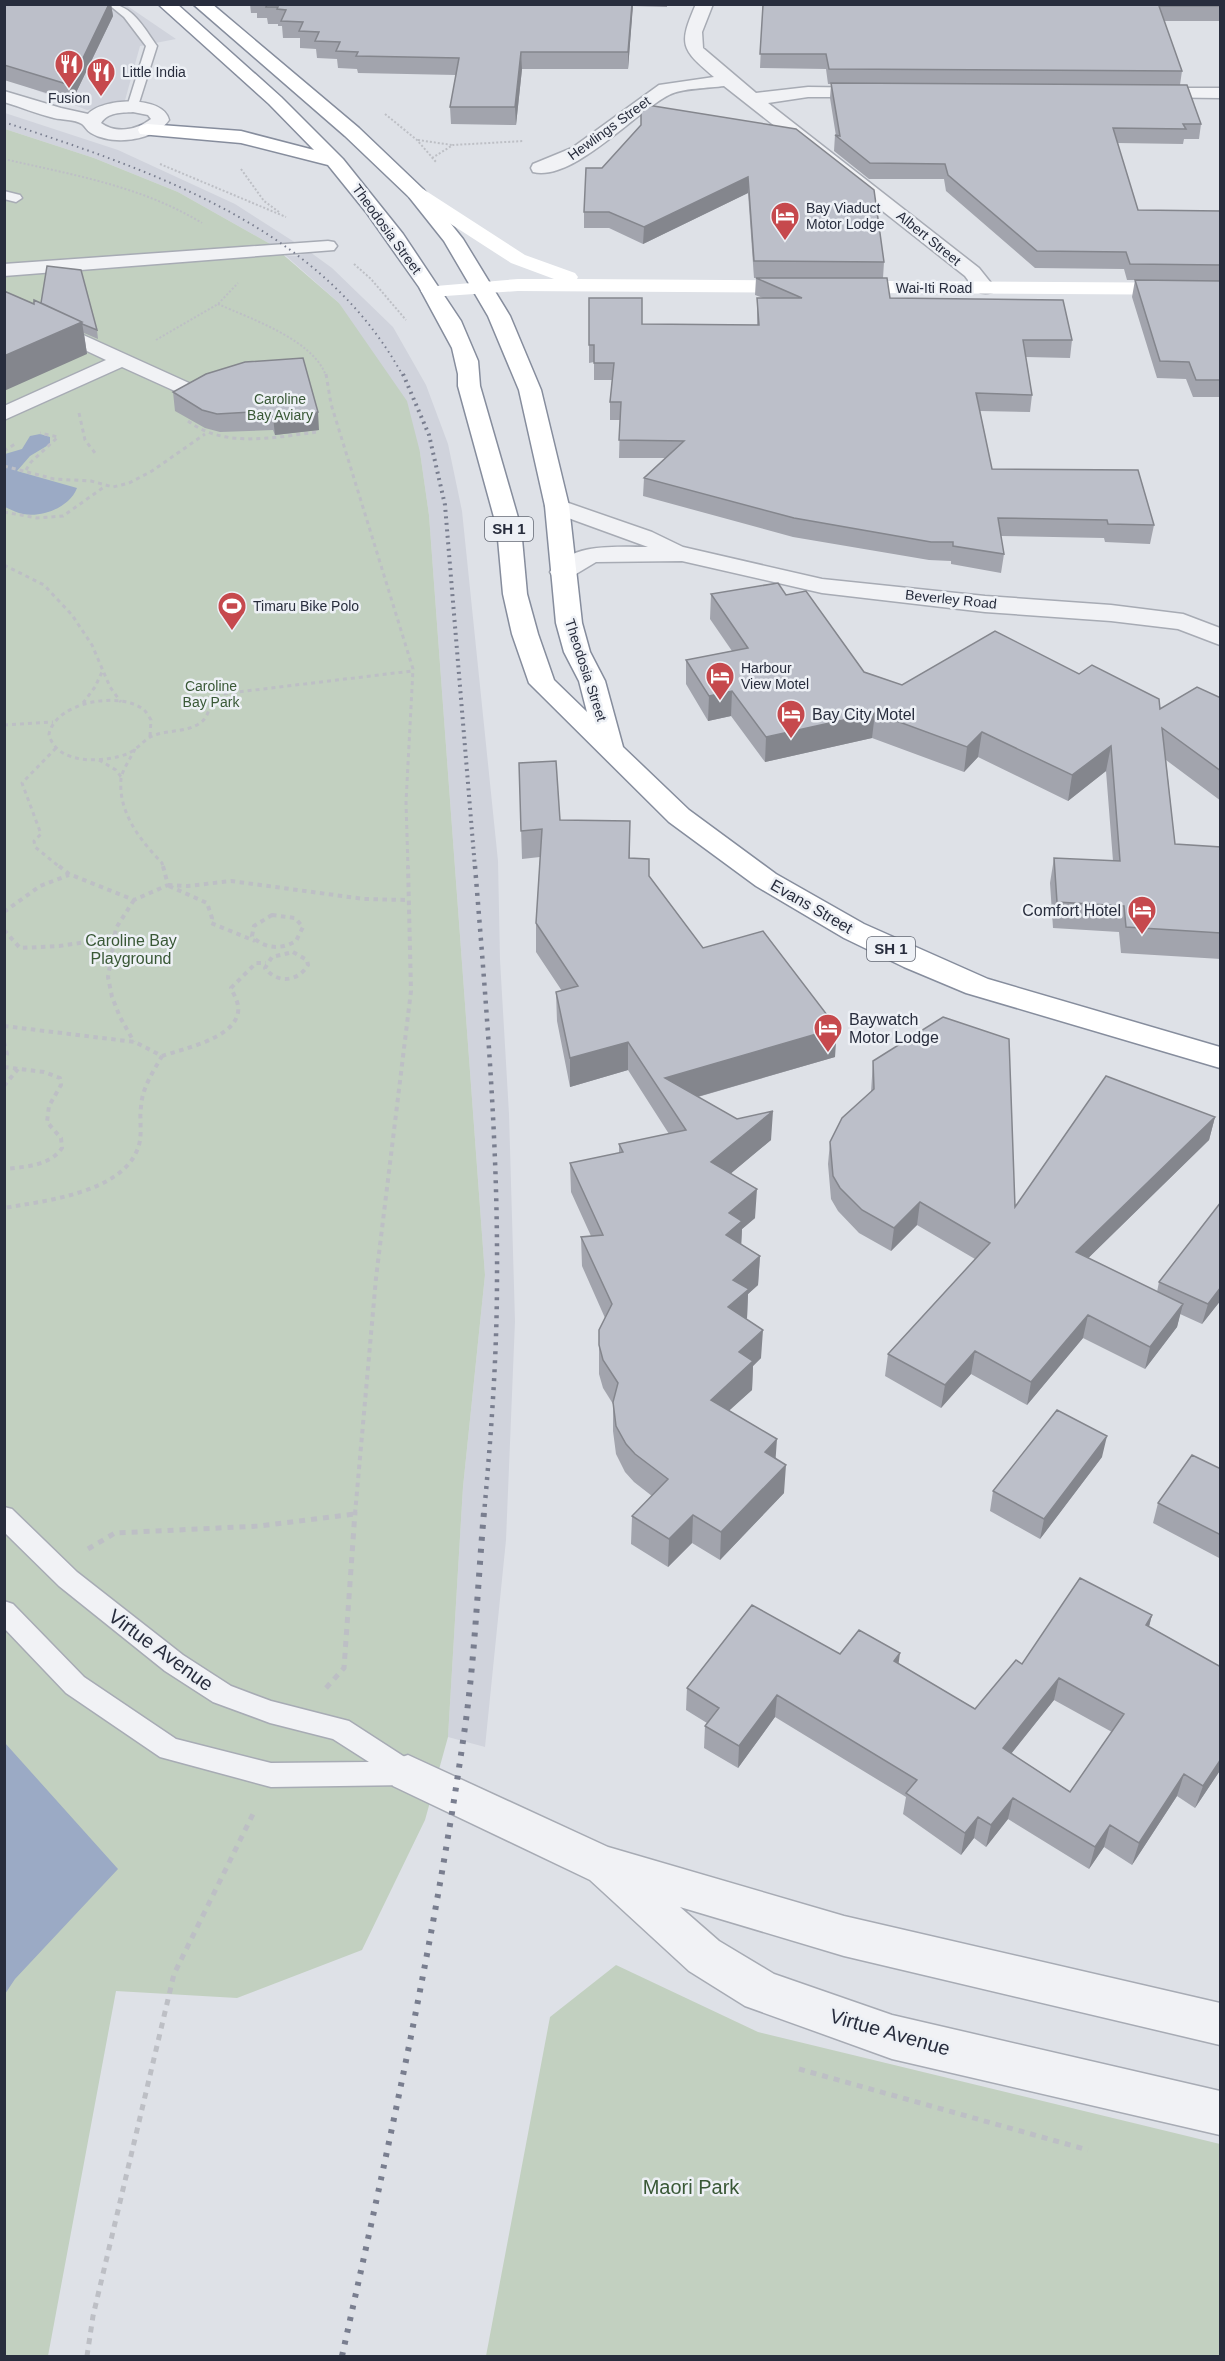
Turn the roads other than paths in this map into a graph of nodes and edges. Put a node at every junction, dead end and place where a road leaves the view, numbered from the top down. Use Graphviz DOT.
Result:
graph roads {
  1 [pos="113,4"];
  2 [pos="166,4"];
  3 [pos="201,4"];
  4 [pos="705,4"];
  5 [pos="728,80"];
  6 [pos="891,92"];
  7 [pos="1126,93"];
  8 [pos="1221,93"];
  9 [pos="4,96"];
  10 [pos="755,99"];
  11 [pos="133,107"];
  12 [pos="91,120"];
  13 [pos="147,130"];
  14 [pos="334,161"];
  15 [pos="540,168"];
  16 [pos="416,193"];
  17 [pos="328,246"];
  18 [pos="4,270"];
  19 [pos="482,286"];
  20 [pos="627,286"];
  21 [pos="985,288"];
  22 [pos="1221,289"];
  23 [pos="431,291"];
  24 [pos="4,305"];
  25 [pos="122,360"];
  26 [pos="193,392"];
  27 [pos="4,414"];
  28 [pos="557,506"];
  29 [pos="682,554"];
  30 [pos="562,572"];
  31 [pos="1221,638"];
  32 [pos="610,749"];
  33 [pos="1221,1058"];
  34 [pos="4,1516"];
  35 [pos="4,1611"];
  36 [pos="408,1773"];
  37 [pos="600,1864"];
  38 [pos="1221,2024"];
  39 [pos="1221,2114"];
  1 -- 11 [label="lane"];
  2 -- 14 [label="main road, Theodosia Street / SH 1"];
  3 -- 16 [label="main road, Theodosia Street"];
  4 -- 5 [label="street"];
  5 -- 10 [label="street, Albert Street"];
  5 -- 15 [label="street, Hewlings Street"];
  6 -- 10 [label="street"];
  7 -- 8 [label="street"];
  9 -- 12 [label="street"];
  10 -- 21 [label="street, Albert Street"];
  11 -- 12 [label="street"];
  11 -- 13 [label="street"];
  12 -- 13 [label="street"];
  13 -- 14 [label="main road"];
  14 -- 23 [label="main road, Theodosia Street / SH 1"];
  16 -- 19 [label="main road, Theodosia Street"];
  16 -- 20 [label="main road"];
  17 -- 18 [label="street"];
  19 -- 20 [label="main road, Wai-Iti Road"];
  19 -- 23 [label="main road, Wai-Iti Road"];
  19 -- 28 [label="main road, Theodosia Street"];
  20 -- 21 [label="main road, Wai-Iti Road"];
  21 -- 22 [label="main road, Wai-Iti Road"];
  23 -- 32 [label="main road, Theodosia Street / SH 1"];
  24 -- 25 [label="street"];
  25 -- 26 [label="street"];
  25 -- 27 [label="street"];
  28 -- 29 [label="street, Beverley Road"];
  28 -- 30 [label="main road, Theodosia Street"];
  29 -- 30 [label="street, Beverley Road"];
  29 -- 31 [label="street, Beverley Road"];
  30 -- 32 [label="main road, Theodosia Street"];
  32 -- 33 [label="main road, Evans Street / SH 1"];
  34 -- 36 [label="lane, Virtue Avenue"];
  35 -- 36 [label="lane, Virtue Avenue"];
  36 -- 37 [label="street, Virtue Avenue"];
  37 -- 38 [label="street, Virtue Avenue"];
  37 -- 39 [label="street, Virtue Avenue"];
}
